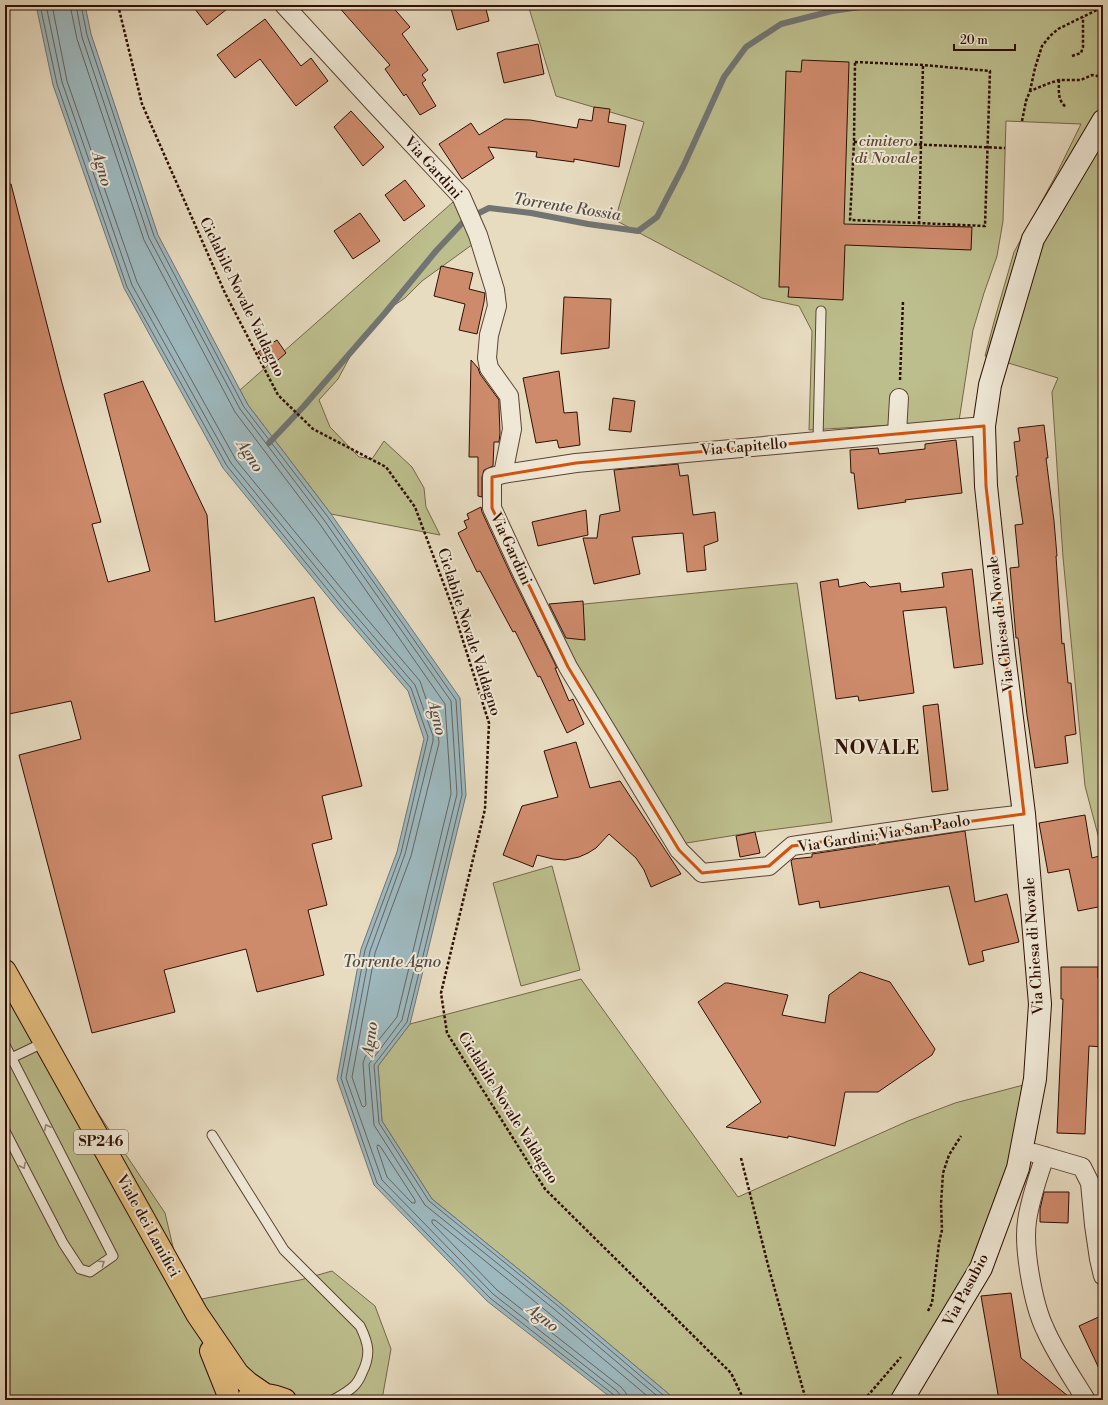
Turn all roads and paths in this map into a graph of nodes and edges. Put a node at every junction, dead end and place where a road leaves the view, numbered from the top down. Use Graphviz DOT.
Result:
graph roads {
  1 [pos="118,5"];
  2 [pos="284,5"];
  3 [pos="1103,7"];
  4 [pos="1083,17"];
  5 [pos="1072,56"];
  6 [pos="923,65"];
  7 [pos="1103,76"];
  8 [pos="1059,80"];
  9 [pos="1030,91"];
  10 [pos="1066,107"];
  11 [pos="1022,121"];
  12 [pos="1103,121"];
  13 [pos="854,142"];
  14 [pos="921,145"];
  15 [pos="988,147"];
  16 [pos="1005,148"];
  17 [pos="919,224"];
  18 [pos="903,301"];
  19 [pos="821,311"];
  20 [pos="899,398"];
  21 [pos="984,426"];
  22 [pos="897,433"];
  23 [pos="818,440"];
  24 [pos="504,474"];
  25 [pos="1024,814"];
  26 [pos="702,873"];
  27 [pos="5,971"];
  28 [pos="45,1042"];
  29 [pos="5,1046"];
  30 [pos="8,1059"];
  31 [pos="5,1131"];
  32 [pos="212,1135"];
  33 [pos="961,1136"];
  34 [pos="1022,1150"];
  35 [pos="1045,1156"];
  36 [pos="741,1158"];
  37 [pos="1103,1276"];
  38 [pos="198,1314"];
  39 [pos="926,1318"];
  40 [pos="904,1353"];
  41 [pos="264,1394"];
  42 [pos="229,1400"];
  43 [pos="243,1400"];
  44 [pos="285,1400"];
  45 [pos="333,1400"];
  46 [pos="744,1400"];
  47 [pos="806,1400"];
  48 [pos="864,1400"];
  49 [pos="902,1400"];
  50 [pos="1086,1400"];
  1 -- 46 [label="path, Ciclabile Novale Valdagno"];
  2 -- 24 [label="street, Via Gardini"];
  3 -- 4 [label="path"];
  4 -- 5 [label="path"];
  4 -- 9 [label="path"];
  6 -- 13 [label="path"];
  6 -- 14 [label="path"];
  6 -- 15 [label="path"];
  7 -- 8 [label="path"];
  8 -- 9 [label="path"];
  8 -- 10 [label="path"];
  9 -- 11 [label="path"];
  12 -- 21 [label="main road, Via Chiesa di Novale"];
  13 -- 14 [label="path"];
  13 -- 17 [label="path"];
  14 -- 15 [label="path"];
  14 -- 17 [label="path"];
  15 -- 16 [label="path"];
  15 -- 17 [label="path"];
  18 -- 20 [label="path"];
  19 -- 23 [label="lane"];
  20 -- 22 [label="street"];
  21 -- 22 [label="street, Via Capitello"];
  21 -- 25 [label="main road, Via Chiesa di Novale"];
  22 -- 23 [label="street, Via Capitello"];
  23 -- 24 [label="street, Via Capitello"];
  24 -- 26 [label="street, Via Gardini"];
  25 -- 26 [label="street, Via Gardini;Via San Paolo"];
  25 -- 34 [label="main road, Via Chiesa di Novale"];
  27 -- 28 [label="main road, Viale dei Lanifici / SP246"];
  28 -- 30 [label="lane"];
  28 -- 38 [label="main road, Viale dei Lanifici / SP246"];
  29 -- 30 [label="lane"];
  31 -- 30 [label="lane, one-way"];
  32 -- 45 [label="lane"];
  33 -- 39 [label="path"];
  34 -- 35 [label="street"];
  34 -- 49 [label="main road, Via Pasubio"];
  35 -- 37 [label="street"];
  35 -- 50 [label="street"];
  36 -- 47 [label="path"];
  38 -- 41 [label="main road, Viale dei Lanifici / SP246"];
  38 -- 42 [label="main road, Viale dei Lanifici / SP246"];
  40 -- 48 [label="path"];
  41 -- 43 [label="main road, Viale dei Lanifici / SP246"];
  41 -- 44 [label="main road, Viale dei Lanifici / SP246"];
}
